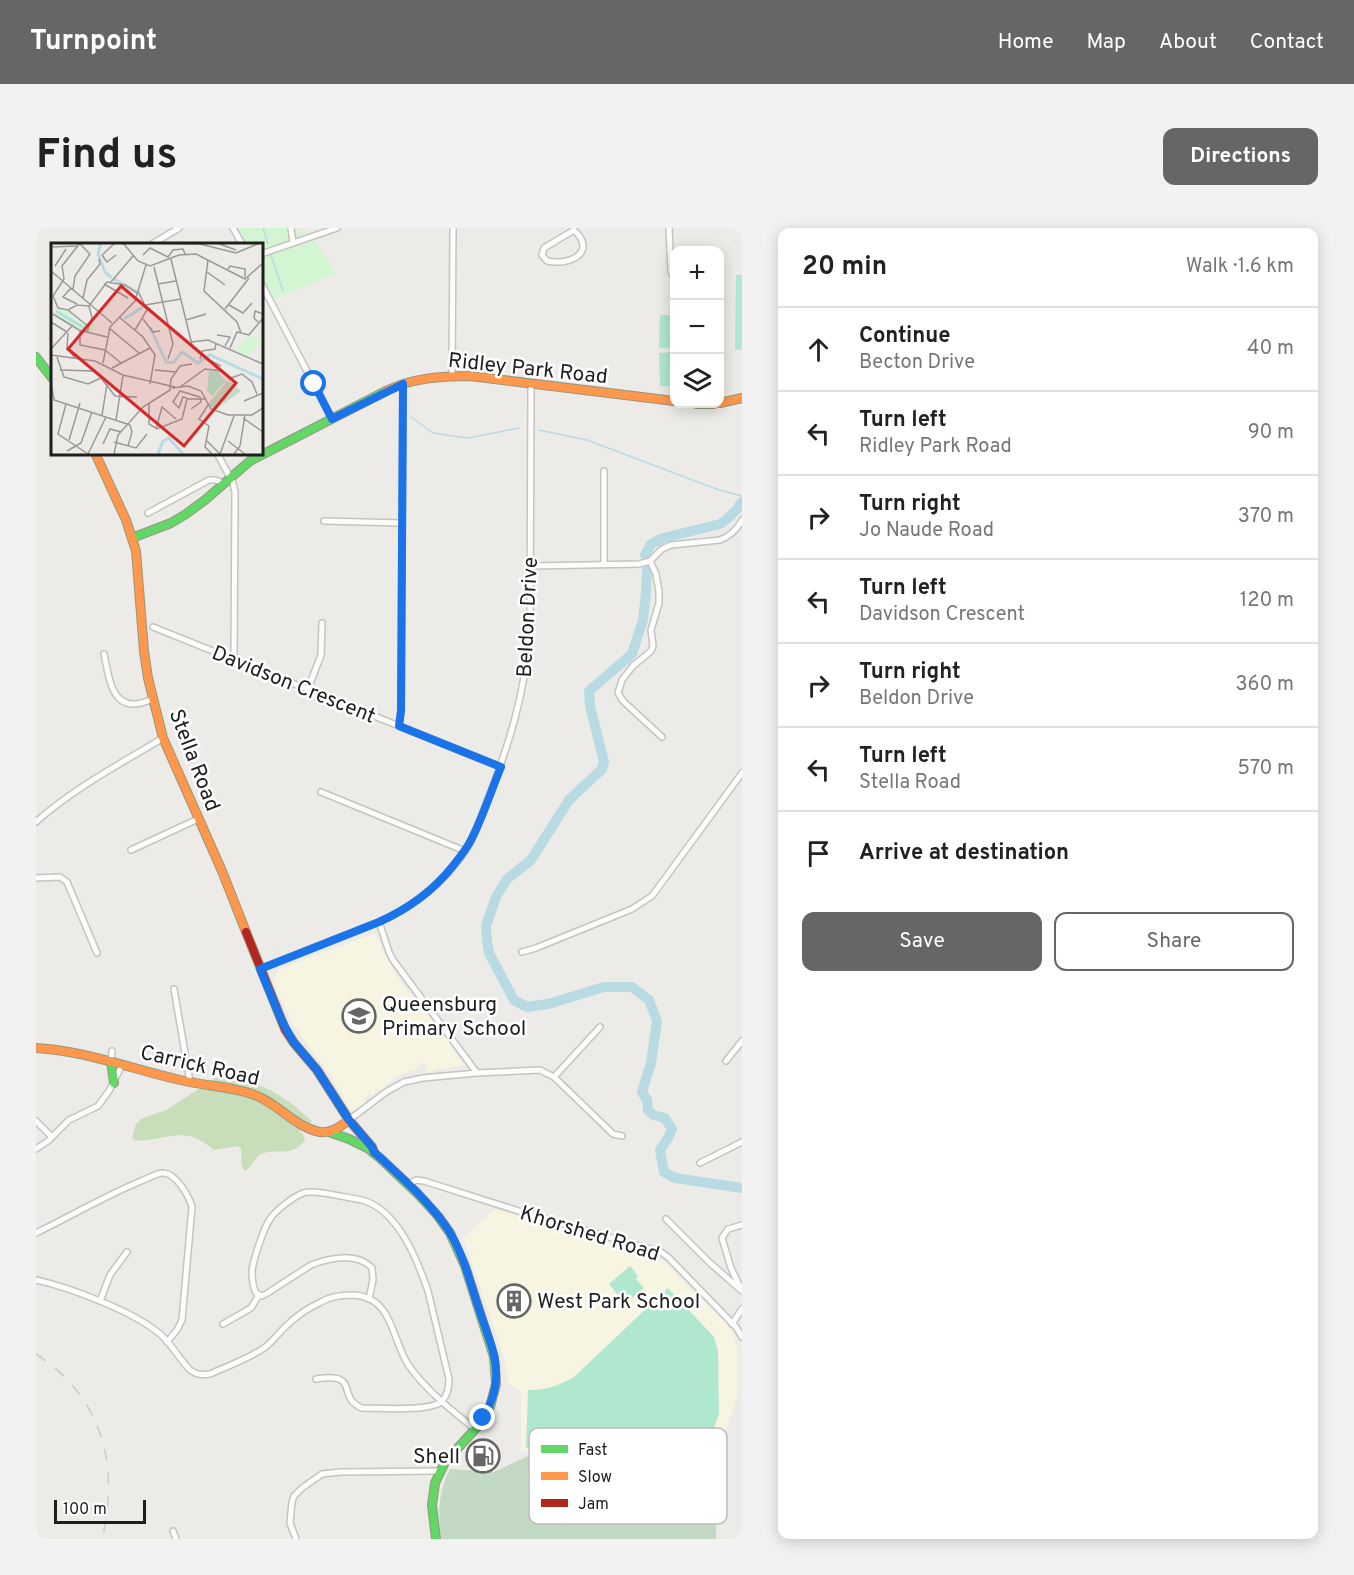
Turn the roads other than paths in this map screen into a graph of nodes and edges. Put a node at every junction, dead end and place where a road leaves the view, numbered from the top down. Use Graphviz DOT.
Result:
graph roads {
  1 [pos="179,228"];
  2 [pos="233,228"];
  3 [pos="291,228"];
  4 [pos="337,228"];
  5 [pos="453,228"];
  6 [pos="669,228"];
  7 [pos="574,229"];
  8 [pos="293,242"];
  9 [pos="154,243"];
  10 [pos="241,243"];
  11 [pos="670,250"];
  12 [pos="262,254"];
  13 [pos="262,285"];
  14 [pos="36,357"];
  15 [pos="452,376"];
  16 [pos="51,377"];
  17 [pos="403,384"];
  18 [pos="531,384"];
  19 [pos="742,398"];
  20 [pos="670,400"];
  21 [pos="724,402"];
  22 [pos="332,419"];
  23 [pos="95,454"];
  24 [pos="217,454"];
  25 [pos="604,471"];
  26 [pos="226,480"];
  27 [pos="148,513"];
  28 [pos="742,520"];
  29 [pos="324,521"];
  30 [pos="402,523"];
  31 [pos="132,537"];
  32 [pos="650,561"];
  33 [pos="604,564"];
  34 [pos="531,566"];
  35 [pos="322,623"];
  36 [pos="153,627"];
  37 [pos="104,654"];
  38 [pos="234,659"];
  39 [pos="308,688"];
  40 [pos="153,699"];
  41 [pos="399,726"];
  42 [pos="662,737"];
  43 [pos="163,738"];
  44 [pos="501,767"];
  45 [pos="742,773"];
  46 [pos="321,792"];
  47 [pos="198,819"];
  48 [pos="36,822"];
  49 [pos="131,850"];
  50 [pos="465,851"];
  51 [pos="675,866"];
  52 [pos="680,870"];
  53 [pos="36,878"];
  54 [pos="379,922"];
  55 [pos="96,950"];
  56 [pos="522,952"];
  57 [pos="260,969"];
  58 [pos="174,989"];
  59 [pos="600,1027"];
  60 [pos="742,1041"];
  61 [pos="36,1048"];
  62 [pos="112,1051"];
  63 [pos="111,1061"];
  64 [pos="726,1061"];
  65 [pos="122,1065"];
  66 [pos="477,1072"];
  67 [pos="554,1077"];
  68 [pos="190,1082"];
  69 [pos="114,1083"];
  70 [pos="36,1120"];
  71 [pos="347,1122"];
  72 [pos="329,1132"];
  73 [pos="51,1136"];
  74 [pos="622,1136"];
  75 [pos="742,1142"];
  76 [pos="36,1149"];
  77 [pos="372,1151"];
  78 [pos="700,1163"];
  79 [pos="409,1184"];
  80 [pos="666,1219"];
  81 [pos="742,1225"];
  82 [pos="36,1233"];
  83 [pos="128,1252"];
  84 [pos="36,1280"];
  85 [pos="742,1291"];
  86 [pos="259,1295"];
  87 [pos="369,1299"];
  88 [pos="100,1301"];
  89 [pos="742,1309"];
  90 [pos="223,1324"];
  91 [pos="732,1324"];
  92 [pos="742,1337"];
  93 [pos="167,1342"];
  94 [pos="316,1379"];
  95 [pos="442,1402"];
  96 [pos="475,1430"];
  97 [pos="440,1471"];
  98 [pos="173,1531"];
  99 [pos="176,1539"];
  100 [pos="296,1539"];
  101 [pos="436,1539"];
  1 -- 9 [label="street"];
  2 -- 10 [label="street"];
  3 -- 8 [label="street"];
  4 -- 8 [label="street"];
  5 -- 15 [label="street"];
  6 -- 11 [label="street"];
  7 -- 7 [label="street"];
  8 -- 12 [label="street"];
  13 -- 22 [label="street"];
  14 -- 16 [label="main road"];
  15 -- 17 [label="main road, Ridley Park Road"];
  15 -- 18 [label="main road, Ridley Park Road"];
  17 -- 22 [label="main road, Ridley Park Road"];
  17 -- 30 [label="street"];
  18 -- 20 [label="main road, Ridley Park Road"];
  18 -- 34 [label="street, Beldon Drive"];
  19 -- 21 [label="main road"];
  22 -- 26 [label="main road, Ridley Park Road"];
  23 -- 31 [label="main road, Stella Road"];
  24 -- 26 [label="street"];
  25 -- 33 [label="street"];
  26 -- 27 [label="street"];
  26 -- 31 [label="main road, Ridley Park Road"];
  26 -- 38 [label="street"];
  28 -- 32 [label="street"];
  29 -- 30 [label="street"];
  30 -- 41 [label="street"];
  31 -- 40 [label="main road, Stella Road"];
  32 -- 33 [label="street"];
  32 -- 42 [label="street"];
  33 -- 34 [label="street"];
  34 -- 44 [label="street, Beldon Drive"];
  35 -- 39 [label="street"];
  36 -- 38 [label="street, Davidson Crescent"];
  37 -- 40 [label="street"];
  38 -- 39 [label="street, Davidson Crescent"];
  39 -- 41 [label="street, Davidson Crescent"];
  40 -- 43 [label="main road, Stella Road"];
  41 -- 44 [label="street, Davidson Crescent"];
  43 -- 47 [label="main road, Stella Road"];
  43 -- 48 [label="street"];
  44 -- 50 [label="street, Beldon Drive"];
  45 -- 51 [label="street"];
  46 -- 50 [label="street"];
  47 -- 49 [label="street"];
  47 -- 57 [label="main road, Stella Road"];
  50 -- 54 [label="street, Beldon Drive"];
  51 -- 52 [label="street"];
  51 -- 56 [label="street"];
  53 -- 55 [label="street"];
  54 -- 57 [label="street, Beldon Drive"];
  54 -- 66 [label="street"];
  57 -- 71 [label="main road, Stella Road"];
  58 -- 68 [label="street"];
  59 -- 67 [label="street"];
  60 -- 64 [label="street"];
  61 -- 63 [label="main road, Carrick Road"];
  62 -- 63 [label="street"];
  63 -- 65 [label="main road, Carrick Road"];
  63 -- 69 [label="main road"];
  65 -- 68 [label="main road, Carrick Road"];
  65 -- 69 [label="street"];
  66 -- 67 [label="street"];
  66 -- 71 [label="street"];
  67 -- 74 [label="street"];
  68 -- 72 [label="main road, Carrick Road"];
  69 -- 73 [label="street"];
  70 -- 73 [label="street"];
  71 -- 72 [label="main road"];
  71 -- 77 [label="main road, Stella Road"];
  72 -- 77 [label="main road, Carrick Road"];
  73 -- 76 [label="street"];
  75 -- 78 [label="street"];
  77 -- 79 [label="main road, Stella Road"];
  79 -- 91 [label="street, Khorshed Road"];
  79 -- 96 [label="main road, Stella Road"];
  80 -- 85 [label="street"];
  81 -- 85 [label="street"];
  82 -- 93 [label="street"];
  83 -- 88 [label="street"];
  84 -- 88 [label="street"];
  86 -- 87 [label="street"];
  86 -- 90 [label="street"];
  86 -- 95 [label="street"];
  87 -- 93 [label="street"];
  87 -- 95 [label="street"];
  88 -- 93 [label="street"];
  89 -- 91 [label="street"];
  91 -- 92 [label="street, Khorshed Road"];
  94 -- 95 [label="street"];
  95 -- 96 [label="street"];
  96 -- 97 [label="main road, Stella Road"];
  97 -- 100 [label="street"];
  97 -- 101 [label="main road, Stella Road"];
  98 -- 99 [label="street"];
}
